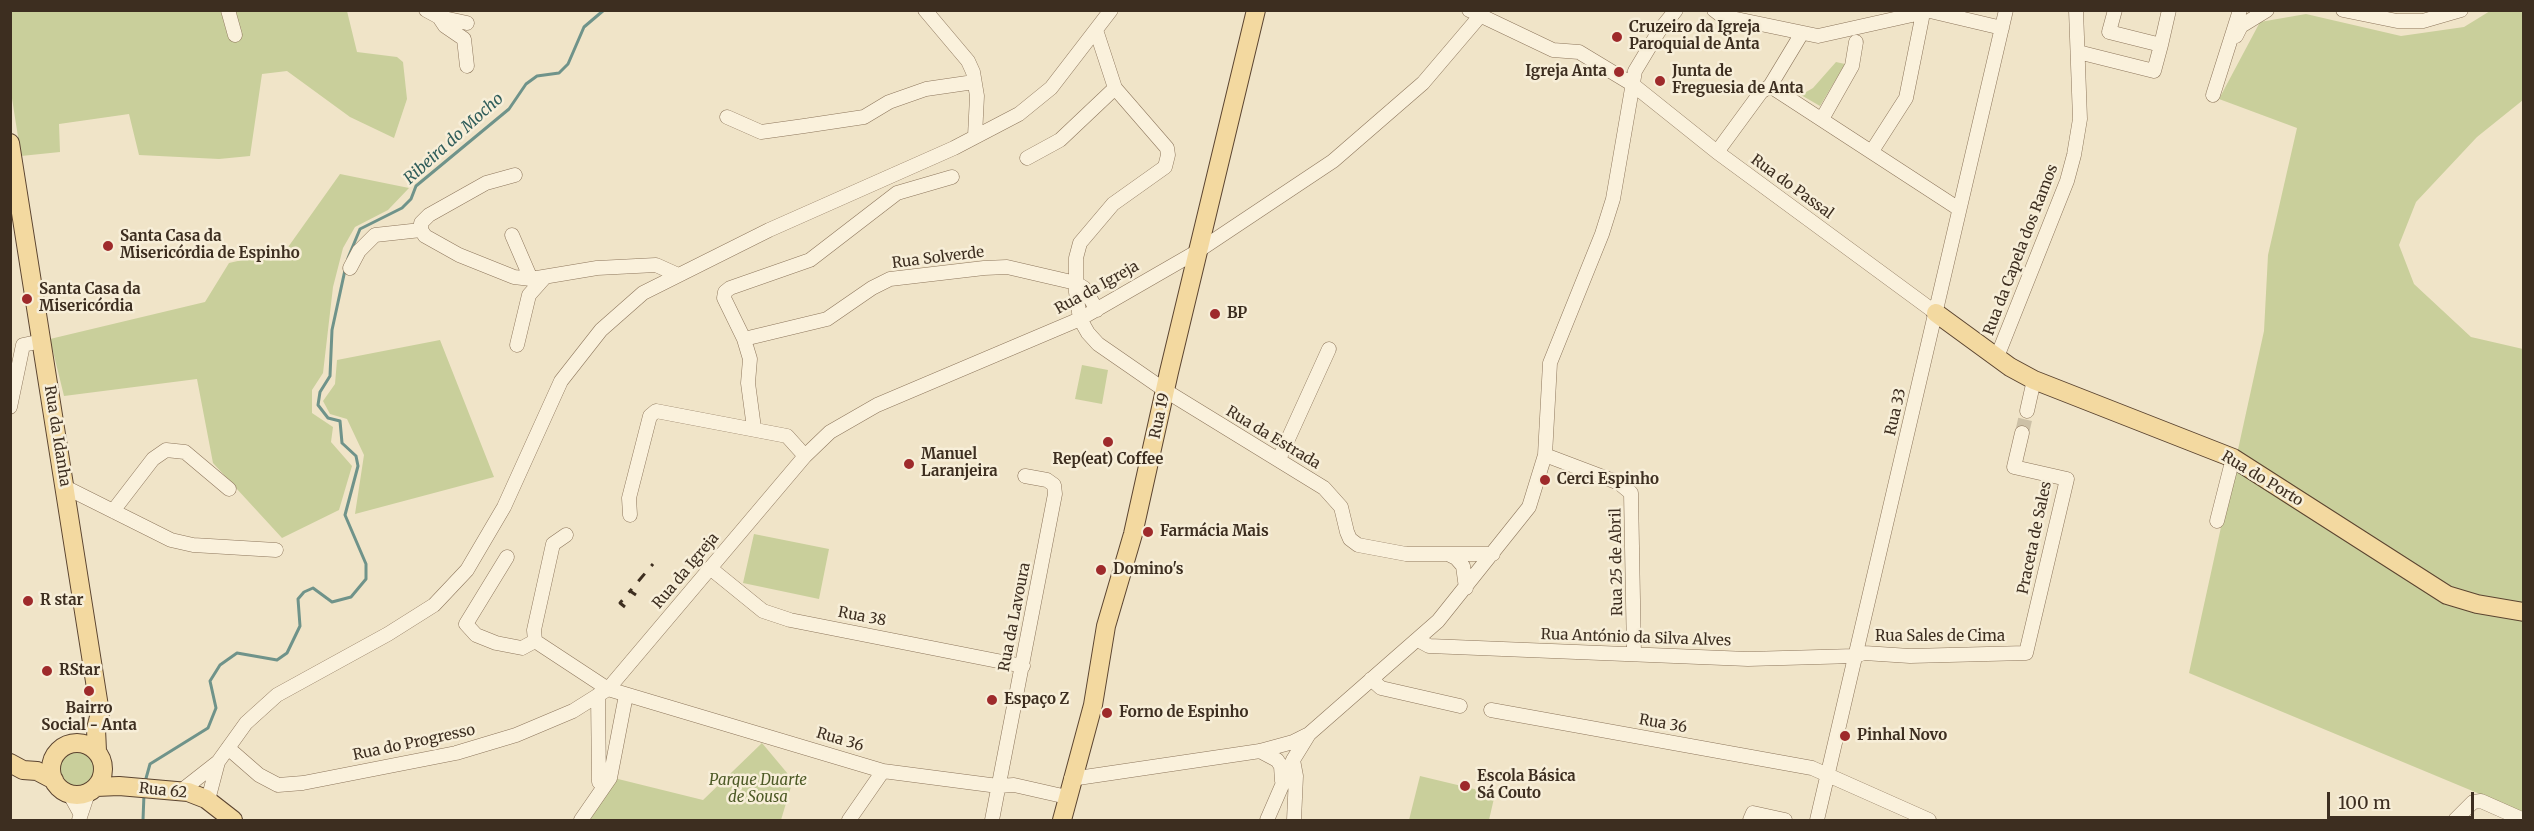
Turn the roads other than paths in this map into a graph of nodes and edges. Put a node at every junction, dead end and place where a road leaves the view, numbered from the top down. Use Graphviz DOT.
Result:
graph roads {
  1 [pos="228,10"];
  2 [pos="925,10"];
  3 [pos="1110,10"];
  4 [pos="1256,10"];
  5 [pos="1713,10"];
  6 [pos="2006,10"];
  7 [pos="2076,10"];
  8 [pos="2115,10"];
  9 [pos="2169,10"];
  10 [pos="2240,10"];
  11 [pos="2266,10"];
  12 [pos="2343,10"];
  13 [pos="2461,10"];
  14 [pos="1474,13"];
  15 [pos="1666,13"];
  16 [pos="1923,13"];
  17 [pos="433,14"];
  18 [pos="468,23"];
  19 [pos="2002,28"];
  20 [pos="1096,30"];
  21 [pos="1802,33"];
  22 [pos="234,35"];
  23 [pos="1856,42"];
  24 [pos="2161,45"];
  25 [pos="2229,49"];
  26 [pos="2078,52"];
  27 [pos="467,66"];
  28 [pos="974,82"];
  29 [pos="1632,84"];
  30 [pos="1770,86"];
  31 [pos="1115,88"];
  32 [pos="2213,95"];
  33 [pos="727,117"];
  34 [pos="1822,119"];
  35 [pos="975,136"];
  36 [pos="10,143"];
  37 [pos="1872,151"];
  38 [pos="1717,152"];
  39 [pos="1027,158"];
  40 [pos="515,176"];
  41 [pos="952,177"];
  42 [pos="15,193"];
  43 [pos="1959,209"];
  44 [pos="421,230"];
  45 [pos="512,235"];
  46 [pos="1198,250"];
  47 [pos="350,268"];
  48 [pos="676,274"];
  49 [pos="545,277"];
  50 [pos="531,279"];
  51 [pos="1076,283"];
  52 [pos="1097,310"];
  53 [pos="1936,313"];
  54 [pos="1080,319"];
  55 [pos="744,339"];
  56 [pos="42,341"];
  57 [pos="517,345"];
  58 [pos="1329,349"];
  59 [pos="1997,357"];
  60 [pos="2034,380"];
  61 [pos="1166,391"];
  62 [pos="10,407"];
  63 [pos="2027,411"];
  64 [pos="754,428"];
  65 [pos="2022,433"];
  66 [pos="1545,454"];
  67 [pos="805,456"];
  68 [pos="2233,458"];
  69 [pos="1279,459"];
  70 [pos="1025,476"];
  71 [pos="65,487"];
  72 [pos="229,489"];
  73 [pos="113,511"];
  74 [pos="630,515"];
  75 [pos="2217,521"];
  76 [pos="566,535"];
  77 [pos="276,550"];
  78 [pos="1448,554"];
  79 [pos="1493,554"];
  80 [pos="507,557"];
  81 [pos="1462,566"];
  82 [pos="710,568"];
  83 [pos="1478,572"];
  84 [pos="1466,588"];
  85 [pos="2523,612"];
  86 [pos="1418,640"];
  87 [pos="535,641"];
  88 [pos="2026,653"];
  89 [pos="1634,654"];
  90 [pos="1855,656"];
  91 [pos="1023,666"];
  92 [pos="1371,679"];
  93 [pos="603,692"];
  94 [pos="626,695"];
  95 [pos="1460,706"];
  96 [pos="1491,710"];
  97 [pos="96,729"];
  98 [pos="1309,734"];
  99 [pos="80,742"];
  100 [pos="228,748"];
  101 [pos="97,751"];
  102 [pos="1260,751"];
  103 [pos="1293,760"];
  104 [pos="218,762"];
  105 [pos="10,763"];
  106 [pos="48,771"];
  107 [pos="883,771"];
  108 [pos="1828,774"];
  109 [pos="1071,779"];
  110 [pos="599,782"];
  111 [pos="96,784"];
  112 [pos="998,786"];
  113 [pos="1281,789"];
  114 [pos="174,791"];
  115 [pos="69,793"];
  116 [pos="1067,797"];
  117 [pos="208,800"];
  118 [pos="79,817"];
  119 [pos="233,820"];
  120 [pos="581,820"];
  121 [pos="849,820"];
  122 [pos="992,820"];
  123 [pos="1062,820"];
  124 [pos="1267,820"];
  125 [pos="1294,820"];
  126 [pos="1750,820"];
  127 [pos="1785,820"];
  128 [pos="1817,820"];
  129 [pos="1929,820"];
  130 [pos="2455,820"];
  131 [pos="2523,820"];
  1 -- 22 [label="street"];
  2 -- 28 [label="street"];
  3 -- 20 [label="street"];
  4 -- 46 [label="main road, Rua 19"];
  5 -- 21 [label="street"];
  6 -- 19 [label="street, Rua 33"];
  7 -- 26 [label="street, Rua da Capela dos Ramos"];
  8 -- 24 [label="street"];
  9 -- 24 [label="street"];
  10 -- 25 [label="street"];
  11 -- 25 [label="street"];
  12 -- 13 [label="street"];
  14 -- 29 [label="street, Rua da Igreja"];
  14 -- 46 [label="street, Rua da Igreja"];
  15 -- 29 [label="street"];
  16 -- 19 [label="street"];
  16 -- 21 [label="street"];
  16 -- 37 [label="street"];
  17 -- 18 [label="street"];
  17 -- 27 [label="street"];
  19 -- 43 [label="street, Rua 33"];
  20 -- 31 [label="street"];
  20 -- 35 [label="street"];
  21 -- 30 [label="street"];
  23 -- 34 [label="street"];
  24 -- 26 [label="street"];
  25 -- 32 [label="street"];
  26 -- 59 [label="street, Rua da Capela dos Ramos"];
  28 -- 33 [label="street"];
  28 -- 35 [label="street"];
  29 -- 38 [label="street, Rua do Passal"];
  29 -- 66 [label="street"];
  30 -- 34 [label="street"];
  30 -- 38 [label="street"];
  31 -- 39 [label="street"];
  31 -- 51 [label="street"];
  34 -- 37 [label="street"];
  35 -- 48 [label="street"];
  36 -- 42 [label="main road, Rua da Idanha"];
  37 -- 43 [label="street"];
  38 -- 53 [label="street, Rua do Passal"];
  40 -- 44 [label="street"];
  41 -- 55 [label="street"];
  42 -- 56 [label="main road, Rua da Idanha"];
  43 -- 53 [label="street, Rua 33"];
  44 -- 47 [label="street"];
  44 -- 50 [label="street"];
  45 -- 50 [label="street"];
  46 -- 52 [label="street, Rua da Igreja"];
  46 -- 61 [label="main road, Rua 19"];
  48 -- 49 [label="street"];
  48 -- 100 [label="street"];
  49 -- 50 [label="street"];
  49 -- 57 [label="street"];
  51 -- 52 [label="street"];
  51 -- 54 [label="street"];
  51 -- 55 [label="street, Rua Solverde"];
  52 -- 54 [label="street, Rua da Igreja"];
  53 -- 59 [label="main road, Rua do Porto"];
  53 -- 90 [label="street, Rua 33"];
  54 -- 61 [label="street, Rua da Estrada"];
  54 -- 67 [label="street, Rua da Igreja"];
  55 -- 64 [label="street"];
  56 -- 62 [label="street"];
  56 -- 71 [label="main road, Rua da Idanha"];
  58 -- 69 [label="street"];
  59 -- 60 [label="main road, Rua do Porto"];
  60 -- 63 [label="street"];
  60 -- 68 [label="main road, Rua do Porto"];
  61 -- 69 [label="street, Rua da Estrada"];
  61 -- 109 [label="main road, Rua 19"];
  64 -- 67 [label="street"];
  64 -- 74 [label="street"];
  65 -- 88 [label="street, Praceta de Sales"];
  66 -- 79 [label="street"];
  66 -- 89 [label="street, Rua 25 de Abril"];
  67 -- 82 [label="street, Rua da Igreja"];
  68 -- 75 [label="street"];
  68 -- 85 [label="main road, Rua do Porto"];
  69 -- 78 [label="street, Rua da Estrada"];
  70 -- 91 [label="street, Rua da Lavoura"];
  71 -- 73 [label="street"];
  71 -- 97 [label="main road, Rua da Idanha"];
  72 -- 73 [label="street"];
  73 -- 77 [label="street"];
  76 -- 87 [label="street"];
  78 -- 79 [label="street, Rua da Estrada"];
  78 -- 81 [label="street"];
  79 -- 83 [label="street"];
  80 -- 87 [label="street"];
  81 -- 83 [label="street"];
  81 -- 84 [label="street"];
  82 -- 91 [label="street, Rua 38"];
  82 -- 93 [label="street, Rua da Igreja"];
  83 -- 84 [label="street"];
  84 -- 86 [label="street"];
  86 -- 89 [label="street, Rua António da Silva Alves"];
  86 -- 92 [label="street"];
  87 -- 93 [label="street, Rua 36"];
  88 -- 90 [label="street, Rua Sales de Cima"];
  89 -- 90 [label="street, Rua António da Silva Alves"];
  90 -- 108 [label="street, Rua 33"];
  91 -- 112 [label="street, Rua da Lavoura"];
  92 -- 95 [label="street"];
  92 -- 98 [label="street"];
  93 -- 94 [label="street, Rua 36"];
  93 -- 100 [label="street, Rua do Progresso"];
  93 -- 110 [label="street"];
  94 -- 107 [label="street, Rua 36"];
  94 -- 120 [label="street"];
  96 -- 108 [label="street, Rua 36"];
  97 -- 99 [label="main road"];
  97 -- 101 [label="main road, Rua da Idanha"];
  98 -- 102 [label="street"];
  98 -- 103 [label="street"];
  99 -- 101 [label="main road"];
  99 -- 106 [label="main road"];
  100 -- 104 [label="street"];
  101 -- 111 [label="main road"];
  102 -- 109 [label="street"];
  102 -- 113 [label="street"];
  103 -- 113 [label="street"];
  103 -- 125 [label="street"];
  104 -- 114 [label="street"];
  104 -- 117 [label="street"];
  105 -- 106 [label="main road"];
  106 -- 115 [label="main road"];
  107 -- 112 [label="street, Rua 36"];
  107 -- 121 [label="street"];
  108 -- 128 [label="street, Rua 33"];
  108 -- 129 [label="street, Rua 36"];
  109 -- 116 [label="main road, Rua 19"];
  111 -- 114 [label="main road, Rua 62"];
  111 -- 115 [label="main road"];
  111 -- 118 [label="street"];
  112 -- 116 [label="street, Rua 36"];
  112 -- 122 [label="street, Rua da Lavoura"];
  113 -- 124 [label="street"];
  114 -- 117 [label="main road, Rua 62"];
  115 -- 118 [label="street"];
  116 -- 123 [label="main road, Rua 19"];
  117 -- 119 [label="main road, Rua 62"];
  126 -- 127 [label="street"];
  130 -- 131 [label="street"];
}
